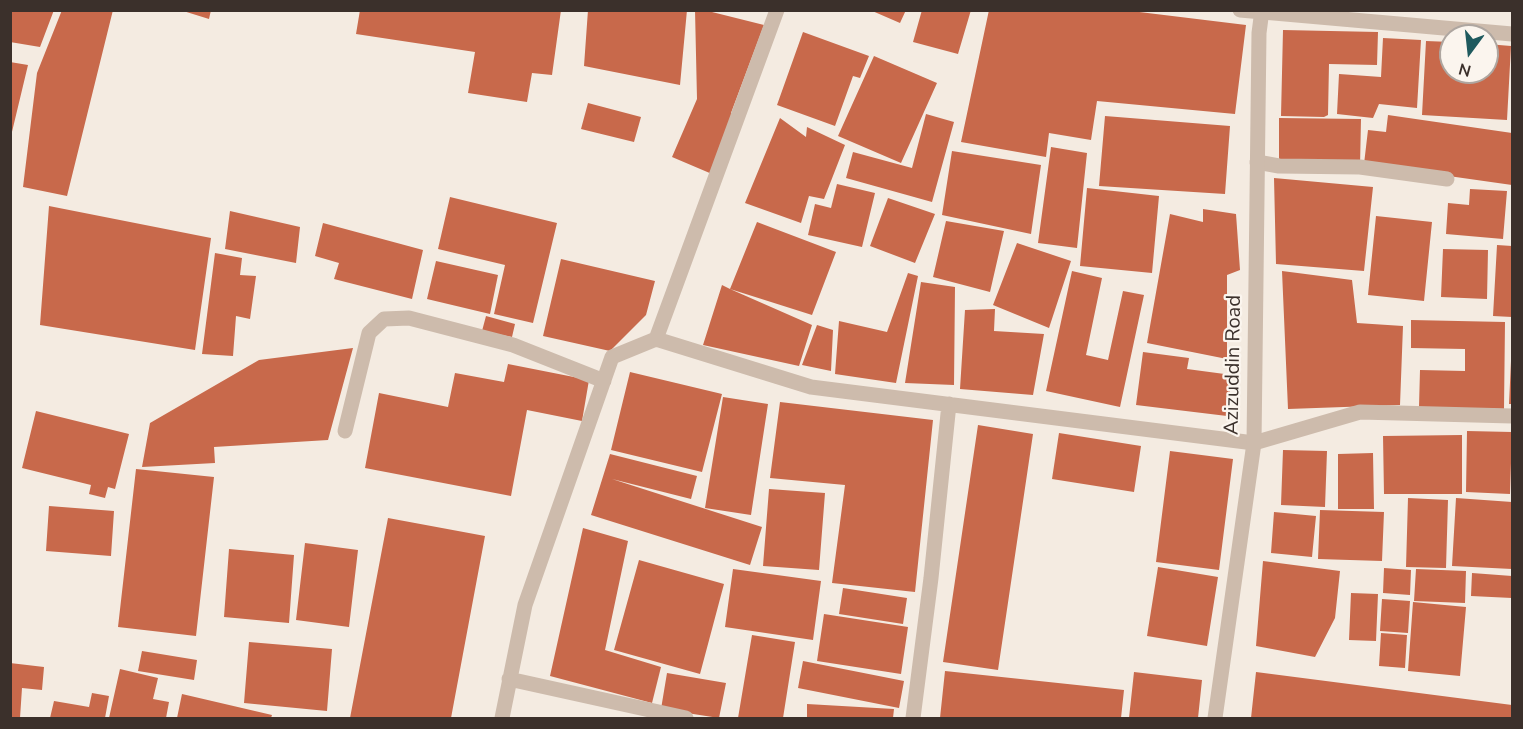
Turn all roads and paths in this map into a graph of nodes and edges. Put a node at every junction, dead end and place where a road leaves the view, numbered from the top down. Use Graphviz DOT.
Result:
graph roads {
  1 [pos="777,10"];
  2 [pos="1240,10"];
  3 [pos="1262,12"];
  4 [pos="1512,34"];
  5 [pos="1257,162"];
  6 [pos="1447,179"];
  7 [pos="656,339"];
  8 [pos="604,381"];
  9 [pos="949,404"];
  10 [pos="1512,416"];
  11 [pos="345,431"];
  12 [pos="1254,443"];
  13 [pos="509,679"];
  14 [pos="502,718"];
  15 [pos="686,718"];
  16 [pos="913,718"];
  17 [pos="1215,718"];
  1 -- 7 [label="street"];
  2 -- 3 [label="street"];
  3 -- 4 [label="street"];
  3 -- 5 [label="street, Azizuddin Road"];
  5 -- 6 [label="street"];
  5 -- 12 [label="street, Azizuddin Road"];
  7 -- 8 [label="street"];
  7 -- 9 [label="street"];
  8 -- 11 [label="street"];
  8 -- 13 [label="street"];
  9 -- 12 [label="street"];
  9 -- 16 [label="street"];
  10 -- 12 [label="street"];
  12 -- 17 [label="street, Azizuddin Road"];
  13 -- 14 [label="street"];
  13 -- 15 [label="street"];
}
